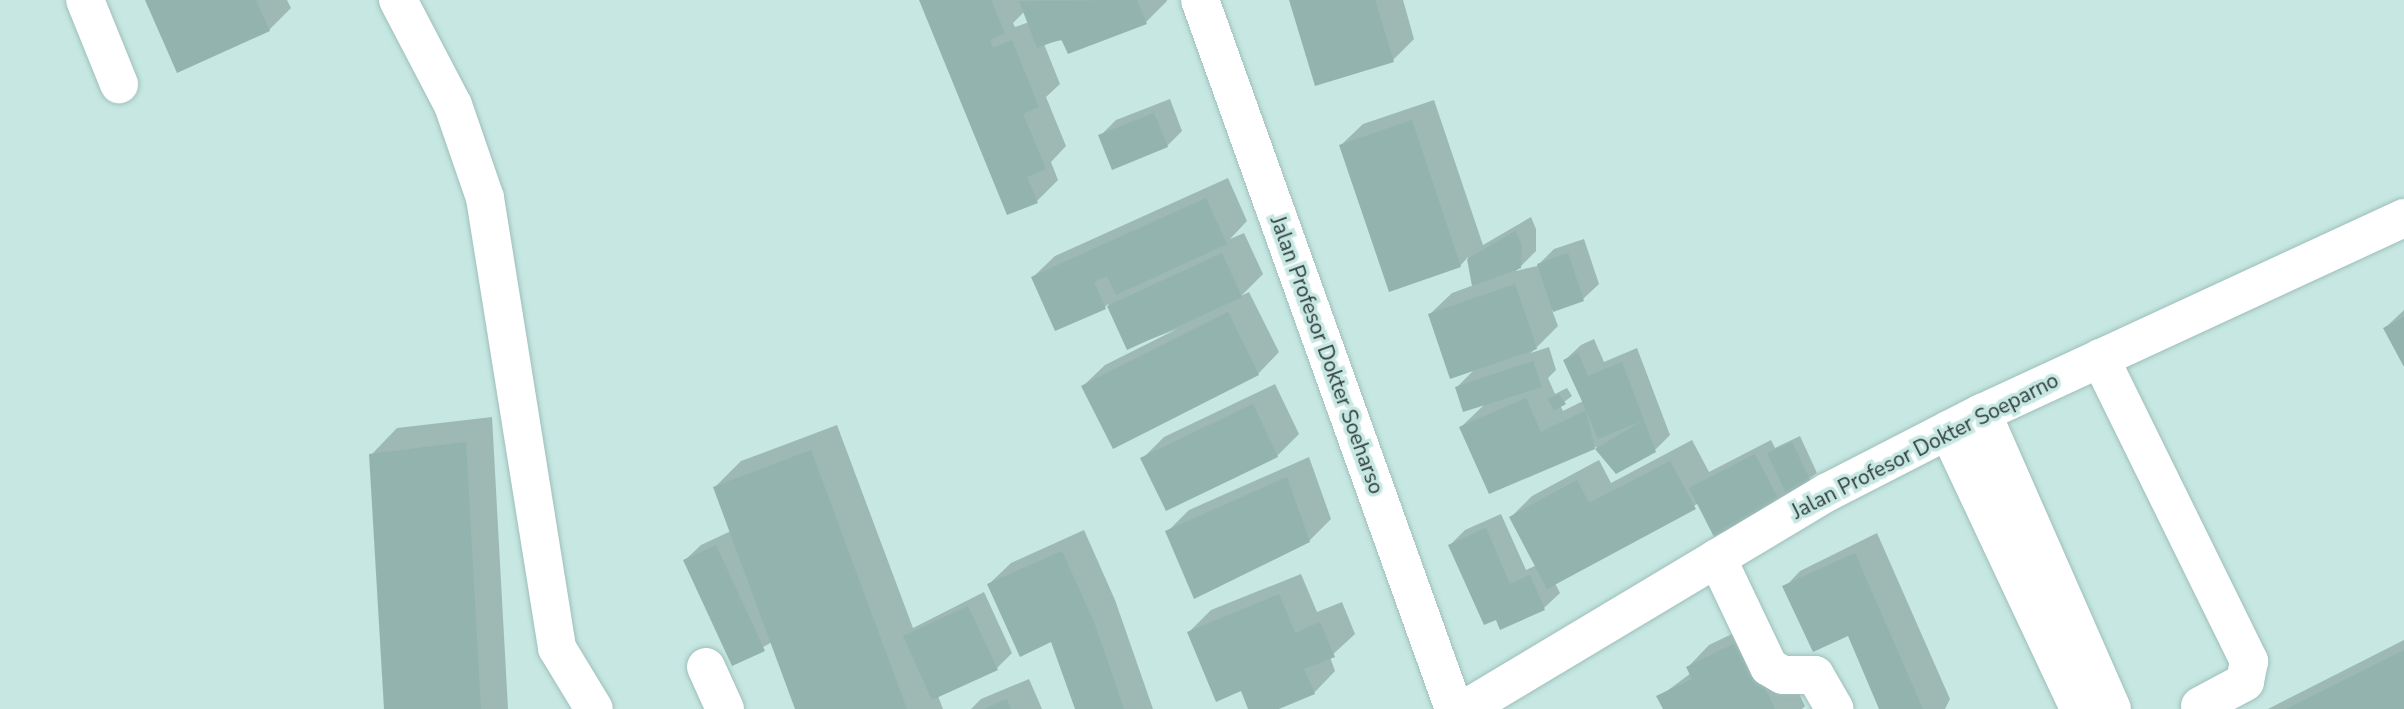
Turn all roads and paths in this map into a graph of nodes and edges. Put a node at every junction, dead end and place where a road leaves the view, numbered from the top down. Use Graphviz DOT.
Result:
graph roads {
  1 [pos="85,0"];
  2 [pos="398,0"];
  3 [pos="1200,0"];
  4 [pos="119,84"];
  5 [pos="2404,218"];
  6 [pos="2100,358"];
  7 [pos="1982,413"];
  8 [pos="1948,430"];
  9 [pos="1717,558"];
  10 [pos="706,667"];
  11 [pos="2200,706"];
  12 [pos="594,709"];
  13 [pos="725,709"];
  14 [pos="1454,709"];
  15 [pos="1465,709"];
  16 [pos="1835,709"];
  17 [pos="2079,709"];
  18 [pos="2112,709"];
  1 -- 4 [label="street"];
  2 -- 12 [label="street"];
  3 -- 14 [label="street, Jalan Profesor Dokter Soeharso"];
  5 -- 6 [label="street, Jalan Profesor Dokter Soeparno"];
  6 -- 7 [label="street, Jalan Profesor Dokter Soeparno"];
  6 -- 11 [label="street"];
  7 -- 8 [label="street, Jalan Profesor Dokter Soeparno"];
  7 -- 18 [label="street"];
  8 -- 9 [label="street, Jalan Profesor Dokter Soeparno"];
  8 -- 17 [label="street"];
  9 -- 15 [label="street, Jalan Profesor Dokter Soeparno"];
  9 -- 16 [label="street"];
  10 -- 13 [label="street"];
}
